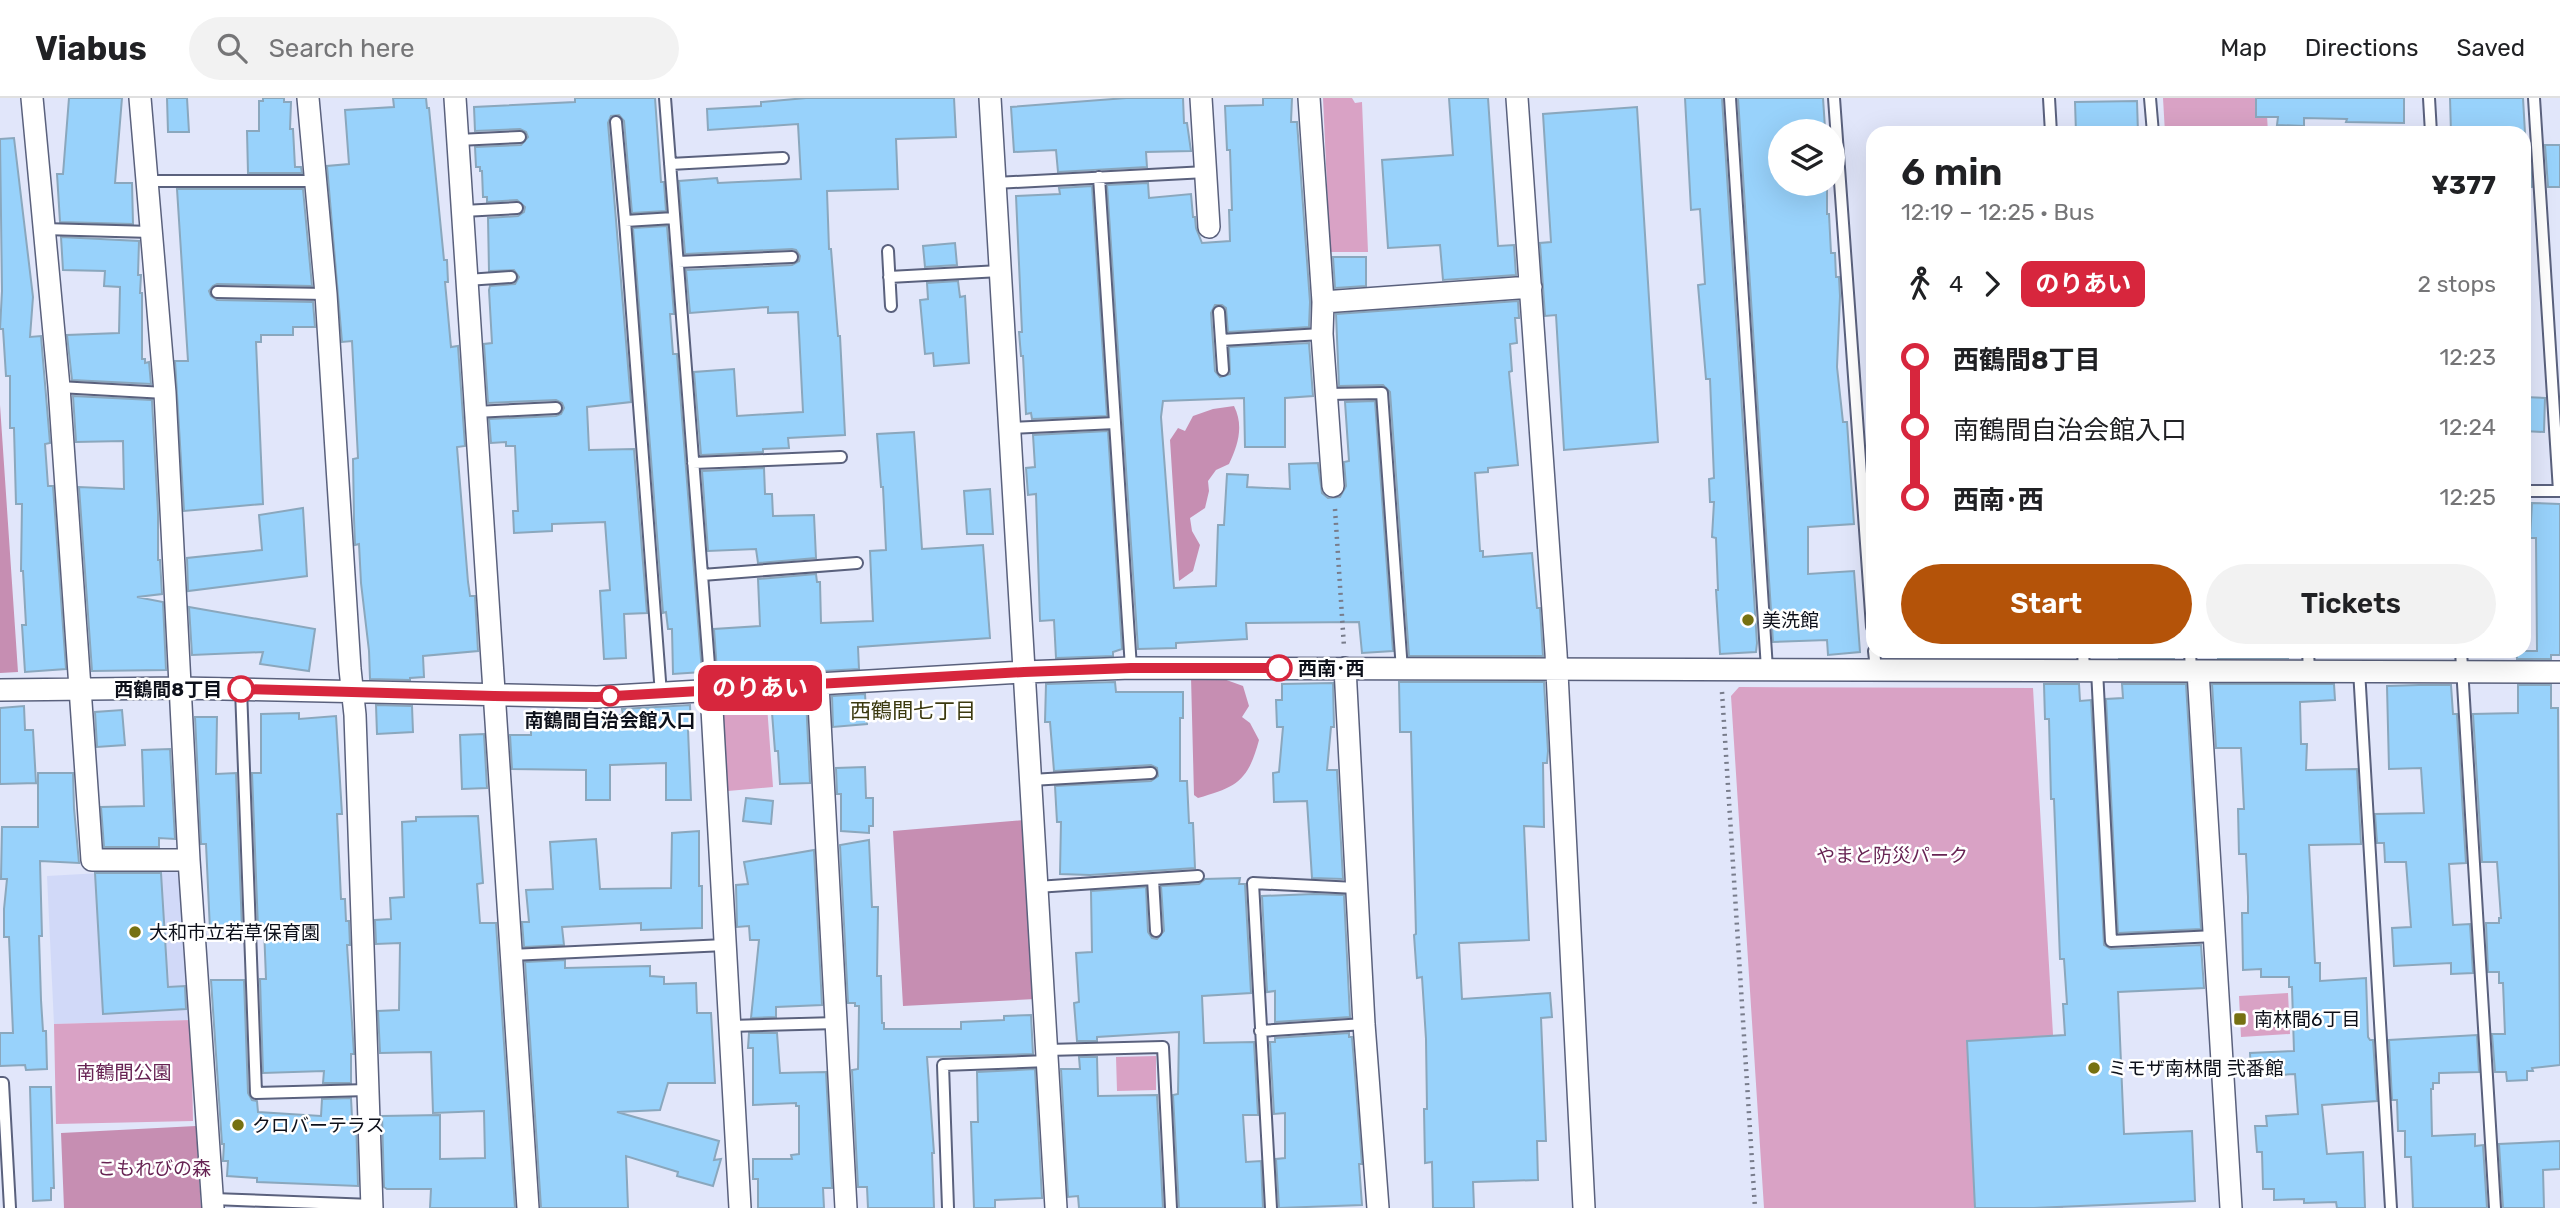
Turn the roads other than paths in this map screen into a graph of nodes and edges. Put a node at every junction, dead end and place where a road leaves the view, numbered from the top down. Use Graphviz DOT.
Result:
graph roads {
  1 [pos="32,98"];
  2 [pos="140,98"];
  3 [pos="308,98"];
  4 [pos="455,98"];
  5 [pos="665,98"];
  6 [pos="990,98"];
  7 [pos="1201,98"];
  8 [pos="1309,98"];
  9 [pos="1517,98"];
  10 [pos="1730,98"];
  11 [pos="1835,98"];
  12 [pos="2049,98"];
  13 [pos="2150,98"];
  14 [pos="2429,98"];
  15 [pos="2534,98"];
  16 [pos="616,122"];
  17 [pos="2051,126"];
  18 [pos="2152,126"];
  19 [pos="2431,126"];
  20 [pos="520,137"];
  21 [pos="458,140"];
  22 [pos="783,158"];
  23 [pos="670,164"];
  24 [pos="1206,172"];
  25 [pos="1100,177"];
  26 [pos="147,181"];
  27 [pos="315,181"];
  28 [pos="995,183"];
  29 [pos="517,208"];
  30 [pos="463,211"];
  31 [pos="674,218"];
  32 [pos="625,221"];
  33 [pos="1209,227"];
  34 [pos="43,229"];
  35 [pos="152,232"];
  36 [pos="888,251"];
  37 [pos="792,257"];
  38 [pos="678,262"];
  39 [pos="1000,271"];
  40 [pos="511,277"];
  41 [pos="889,277"];
  42 [pos="467,280"];
  43 [pos="1531,287"];
  44 [pos="217,292"];
  45 [pos="326,294"];
  46 [pos="1323,302"];
  47 [pos="891,306"];
  48 [pos="1219,312"];
  49 [pos="1322,334"];
  50 [pos="1221,340"];
  51 [pos="1223,370"];
  52 [pos="60,387"];
  53 [pos="165,393"];
  54 [pos="1328,394"];
  55 [pos="556,408"];
  56 [pos="475,412"];
  57 [pos="1115,423"];
  58 [pos="1010,428"];
  59 [pos="841,457"];
  60 [pos="693,463"];
  61 [pos="1333,486"];
  62 [pos="2531,491"];
  63 [pos="2560,491"];
  64 [pos="1866,540"];
  65 [pos="857,563"];
  66 [pos="702,575"];
  67 [pos="2461,658"];
  68 [pos="1875,660"];
  69 [pos="2308,661"];
  70 [pos="2088,663"];
  71 [pos="2193,664"];
  72 [pos="1131,668"];
  73 [pos="1345,668"];
  74 [pos="1767,669"];
  75 [pos="1402,670"];
  76 [pos="2359,670"];
  77 [pos="1557,671"];
  78 [pos="1024,672"];
  79 [pos="2560,672"];
  80 [pos="2462,673"];
  81 [pos="818,684"];
  82 [pos="79,687"];
  83 [pos="181,688"];
  84 [pos="241,689"];
  85 [pos="0,690"];
  86 [pos="711,691"];
  87 [pos="352,692"];
  88 [pos="660,694"];
  89 [pos="494,696"];
  90 [pos="1150,773"];
  91 [pos="1031,780"];
  92 [pos="189,860"];
  93 [pos="1198,876"];
  94 [pos="1153,879"];
  95 [pos="1037,887"];
  96 [pos="1356,888"];
  97 [pos="1156,931"];
  98 [pos="2215,936"];
  99 [pos="725,945"];
  100 [pos="511,955"];
  101 [pos="837,1023"];
  102 [pos="1364,1024"];
  103 [pos="730,1026"];
  104 [pos="1260,1031"];
  105 [pos="1047,1056"];
  106 [pos="0,1083"];
  107 [pos="368,1090"];
  108 [pos="213,1204"];
  109 [pos="372,1207"];
  110 [pos="10,1208"];
  111 [pos="528,1208"];
  112 [pos="740,1208"];
  113 [pos="846,1208"];
  114 [pos="948,1208"];
  115 [pos="1056,1208"];
  116 [pos="1171,1208"];
  117 [pos="1271,1208"];
  118 [pos="1377,1208"];
  119 [pos="1584,1208"];
  120 [pos="2231,1208"];
  121 [pos="2391,1208"];
  122 [pos="2495,1208"];
  1 -- 34 [label="street"];
  2 -- 26 [label="street"];
  3 -- 27 [label="street"];
  4 -- 21 [label="street"];
  5 -- 23 [label="lane"];
  6 -- 28 [label="street"];
  7 -- 24 [label="street"];
  8 -- 46 [label="street"];
  9 -- 43 [label="street"];
  10 -- 74 [label="lane"];
  11 -- 64 [label="lane"];
  12 -- 17 [label="lane"];
  13 -- 18 [label="lane"];
  14 -- 19 [label="lane"];
  15 -- 63 [label="lane"];
  16 -- 32 [label="lane"];
  20 -- 21 [label="lane"];
  21 -- 30 [label="street"];
  22 -- 23 [label="lane"];
  23 -- 31 [label="lane"];
  24 -- 25 [label="lane"];
  24 -- 33 [label="street"];
  25 -- 28 [label="lane"];
  25 -- 57 [label="lane"];
  26 -- 27 [label="lane"];
  26 -- 35 [label="street"];
  27 -- 45 [label="street"];
  28 -- 39 [label="street"];
  29 -- 30 [label="lane"];
  30 -- 42 [label="street"];
  31 -- 32 [label="lane"];
  31 -- 38 [label="lane"];
  32 -- 88 [label="lane"];
  34 -- 35 [label="lane"];
  34 -- 52 [label="street"];
  35 -- 53 [label="street"];
  36 -- 41 [label="lane"];
  37 -- 38 [label="lane"];
  38 -- 60 [label="lane"];
  39 -- 41 [label="lane"];
  39 -- 58 [label="street"];
  40 -- 42 [label="lane"];
  41 -- 47 [label="lane"];
  42 -- 56 [label="street"];
  43 -- 46 [label="street"];
  43 -- 77 [label="street"];
  44 -- 45 [label="lane"];
  45 -- 87 [label="street"];
  46 -- 49 [label="street"];
  48 -- 50 [label="lane"];
  49 -- 50 [label="lane"];
  49 -- 54 [label="street"];
  50 -- 51 [label="lane"];
  52 -- 53 [label="lane"];
  52 -- 82 [label="street"];
  53 -- 83 [label="street"];
  54 -- 61 [label="street"];
  54 -- 75 [label="lane"];
  55 -- 56 [label="lane"];
  56 -- 89 [label="street"];
  57 -- 58 [label="lane"];
  57 -- 72 [label="lane"];
  58 -- 78 [label="street"];
  59 -- 60 [label="lane"];
  60 -- 66 [label="lane"];
  62 -- 63 [label="lane"];
  65 -- 66 [label="lane"];
  66 -- 86 [label="lane"];
  67 -- 80 [label="lane"];
  68 -- 70 [label="street"];
  68 -- 74 [label="street"];
  69 -- 71 [label="street"];
  69 -- 76 [label="street"];
  70 -- 71 [label="street"];
  70 -- 98 [label="lane"];
  71 -- 98 [label="street"];
  72 -- 73 [label="street"];
  72 -- 78 [label="street"];
  73 -- 75 [label="street"];
  73 -- 96 [label="street"];
  74 -- 77 [label="street"];
  75 -- 77 [label="street"];
  76 -- 80 [label="street"];
  76 -- 121 [label="lane"];
  77 -- 119 [label="street"];
  78 -- 81 [label="street"];
  78 -- 91 [label="street"];
  79 -- 80 [label="street"];
  80 -- 122 [label="lane"];
  81 -- 86 [label="street"];
  81 -- 101 [label="street"];
  82 -- 83 [label="street"];
  82 -- 85 [label="street"];
  82 -- 92 [label="street"];
  83 -- 84 [label="street"];
  83 -- 92 [label="street"];
  84 -- 87 [label="street"];
  84 -- 107 [label="lane"];
  86 -- 88 [label="street"];
  86 -- 99 [label="street"];
  87 -- 89 [label="street"];
  87 -- 107 [label="street"];
  88 -- 89 [label="street"];
  89 -- 100 [label="street"];
  90 -- 91 [label="lane"];
  91 -- 95 [label="street"];
  92 -- 108 [label="street"];
  93 -- 94 [label="lane"];
  94 -- 95 [label="lane"];
  94 -- 97 [label="lane"];
  95 -- 105 [label="street"];
  96 -- 102 [label="street"];
  96 -- 104 [label="lane"];
  98 -- 120 [label="street"];
  99 -- 100 [label="lane"];
  99 -- 103 [label="street"];
  100 -- 111 [label="street"];
  101 -- 103 [label="lane"];
  101 -- 113 [label="street"];
  102 -- 104 [label="lane"];
  102 -- 118 [label="street"];
  103 -- 112 [label="street"];
  104 -- 117 [label="lane"];
  105 -- 114 [label="lane"];
  105 -- 115 [label="street"];
  105 -- 116 [label="lane"];
  106 -- 110 [label="lane"];
  107 -- 109 [label="street"];
  108 -- 109 [label="lane"];
}
